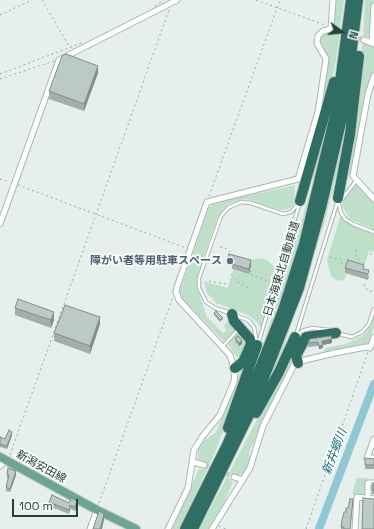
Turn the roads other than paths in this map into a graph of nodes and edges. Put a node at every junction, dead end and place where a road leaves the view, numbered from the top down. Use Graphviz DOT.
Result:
graph roads {
  1 [pos="333,0"];
  2 [pos="347,0"];
  3 [pos="351,0"];
  4 [pos="358,0"];
  5 [pos="362,0"];
  6 [pos="174,1"];
  7 [pos="374,6"];
  8 [pos="331,29"];
  9 [pos="337,31"];
  10 [pos="364,40"];
  11 [pos="373,43"];
  12 [pos="374,76"];
  13 [pos="356,180"];
  14 [pos="340,199"];
  15 [pos="374,199"];
  16 [pos="300,201"];
  17 [pos="0,224"];
  18 [pos="374,232"];
  19 [pos="374,309"];
  20 [pos="232,314"];
  21 [pos="336,333"];
  22 [pos="246,334"];
  23 [pos="295,337"];
  24 [pos="374,337"];
  25 [pos="257,345"];
  26 [pos="222,346"];
  27 [pos="298,362"];
  28 [pos="235,368"];
  29 [pos="374,439"];
  30 [pos="374,458"];
  31 [pos="3,461"];
  32 [pos="193,462"];
  33 [pos="204,465"];
  34 [pos="234,477"];
  35 [pos="243,480"];
  36 [pos="374,483"];
  37 [pos="368,498"];
  38 [pos="374,499"];
  39 [pos="97,510"];
  40 [pos="190,527"];
  41 [pos="213,527"];
  42 [pos="90,529"];
  43 [pos="136,529"];
  44 [pos="168,529"];
  45 [pos="355,529"];
  1 -- 8 [label="street"];
  2 -- 16 [label="highway"];
  3 -- 40 [label="highway, 日本海東北自動車道"];
  4 -- 40 [label="highway, 日本海東北自動車道"];
  5 -- 14 [label="highway"];
  6 -- 17 [label="street"];
  7 -- 11 [label="street"];
  8 -- 9 [label="street"];
  8 -- 26 [label="street"];
  10 -- 11 [label="street"];
  12 -- 13 [label="street"];
  13 -- 14 [label="lane"];
  13 -- 15 [label="street"];
  14 -- 18 [label="lane"];
  14 -- 23 [label="lane"];
  16 -- 20 [label="lane"];
  16 -- 25 [label="lane"];
  19 -- 21 [label="lane"];
  20 -- 22 [label="highway"];
  20 -- 25 [label="lane"];
  21 -- 23 [label="lane"];
  21 -- 27 [label="highway"];
  22 -- 26 [label="lane"];
  22 -- 28 [label="highway"];
  23 -- 40 [label="highway"];
  24 -- 27 [label="street"];
  25 -- 40 [label="highway"];
  26 -- 28 [label="street"];
  27 -- 35 [label="street"];
  28 -- 32 [label="street"];
  29 -- 30 [label="street"];
  31 -- 39 [label="main road, 新潟安田線"];
  32 -- 33 [label="street"];
  32 -- 44 [label="street"];
  34 -- 35 [label="street"];
  35 -- 41 [label="street"];
  36 -- 37 [label="street"];
  37 -- 38 [label="street"];
  37 -- 45 [label="street"];
  39 -- 42 [label="street"];
  39 -- 43 [label="main road, 新潟安田線"];
}
